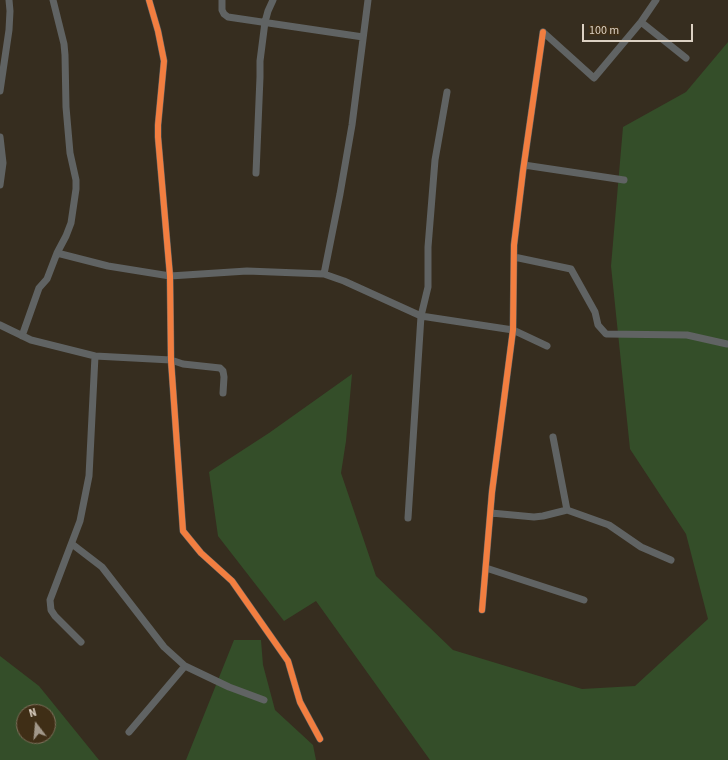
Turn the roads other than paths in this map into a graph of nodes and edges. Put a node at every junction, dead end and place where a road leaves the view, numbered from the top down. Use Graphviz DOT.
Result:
graph roads {
  1 [pos="9,0"];
  2 [pos="53,0"];
  3 [pos="149,0"];
  4 [pos="222,0"];
  5 [pos="273,0"];
  6 [pos="368,0"];
  7 [pos="656,0"];
  8 [pos="266,22"];
  9 [pos="641,22"];
  10 [pos="8,30"];
  11 [pos="0,32"];
  12 [pos="363,37"];
  13 [pos="686,58"];
  14 [pos="0,91"];
  15 [pos="447,92"];
  16 [pos="0,137"];
  17 [pos="524,165"];
  18 [pos="256,173"];
  19 [pos="624,180"];
  20 [pos="0,185"];
  21 [pos="58,252"];
  22 [pos="514,257"];
  23 [pos="324,274"];
  24 [pos="170,276"];
  25 [pos="421,316"];
  26 [pos="0,326"];
  27 [pos="513,330"];
  28 [pos="22,336"];
  29 [pos="726,344"];
  30 [pos="547,346"];
  31 [pos="95,356"];
  32 [pos="171,360"];
  33 [pos="223,392"];
  34 [pos="553,437"];
  35 [pos="567,510"];
  36 [pos="491,513"];
  37 [pos="408,518"];
  38 [pos="72,544"];
  39 [pos="671,560"];
  40 [pos="486,568"];
  41 [pos="584,600"];
  42 [pos="482,610"];
  43 [pos="81,642"];
  44 [pos="185,666"];
  45 [pos="264,700"];
  46 [pos="129,732"];
  47 [pos="320,739"];
  1 -- 10 [label="street"];
  2 -- 21 [label="street"];
  3 -- 24 [label="street"];
  4 -- 8 [label="street"];
  5 -- 8 [label="street"];
  6 -- 12 [label="street"];
  7 -- 9 [label="street"];
  8 -- 12 [label="street"];
  8 -- 18 [label="street"];
  9 -- 13 [label="street"];
  9 -- 17 [label="street"];
  10 -- 11 [label="street"];
  10 -- 14 [label="street"];
  12 -- 23 [label="street"];
  15 -- 25 [label="street"];
  16 -- 20 [label="street"];
  17 -- 19 [label="street"];
  17 -- 22 [label="street"];
  21 -- 24 [label="street"];
  21 -- 28 [label="street"];
  22 -- 27 [label="street"];
  22 -- 29 [label="street"];
  23 -- 24 [label="street"];
  23 -- 25 [label="street"];
  24 -- 32 [label="street"];
  25 -- 27 [label="street"];
  25 -- 37 [label="street"];
  26 -- 28 [label="street"];
  27 -- 30 [label="street"];
  27 -- 36 [label="street"];
  28 -- 31 [label="street"];
  31 -- 32 [label="street"];
  31 -- 38 [label="street"];
  32 -- 33 [label="street"];
  32 -- 47 [label="street"];
  34 -- 35 [label="street"];
  35 -- 36 [label="street"];
  35 -- 39 [label="street"];
  36 -- 40 [label="street"];
  38 -- 43 [label="street"];
  38 -- 44 [label="street"];
  40 -- 41 [label="street"];
  40 -- 42 [label="street"];
  44 -- 45 [label="street"];
  44 -- 46 [label="street"];
}
